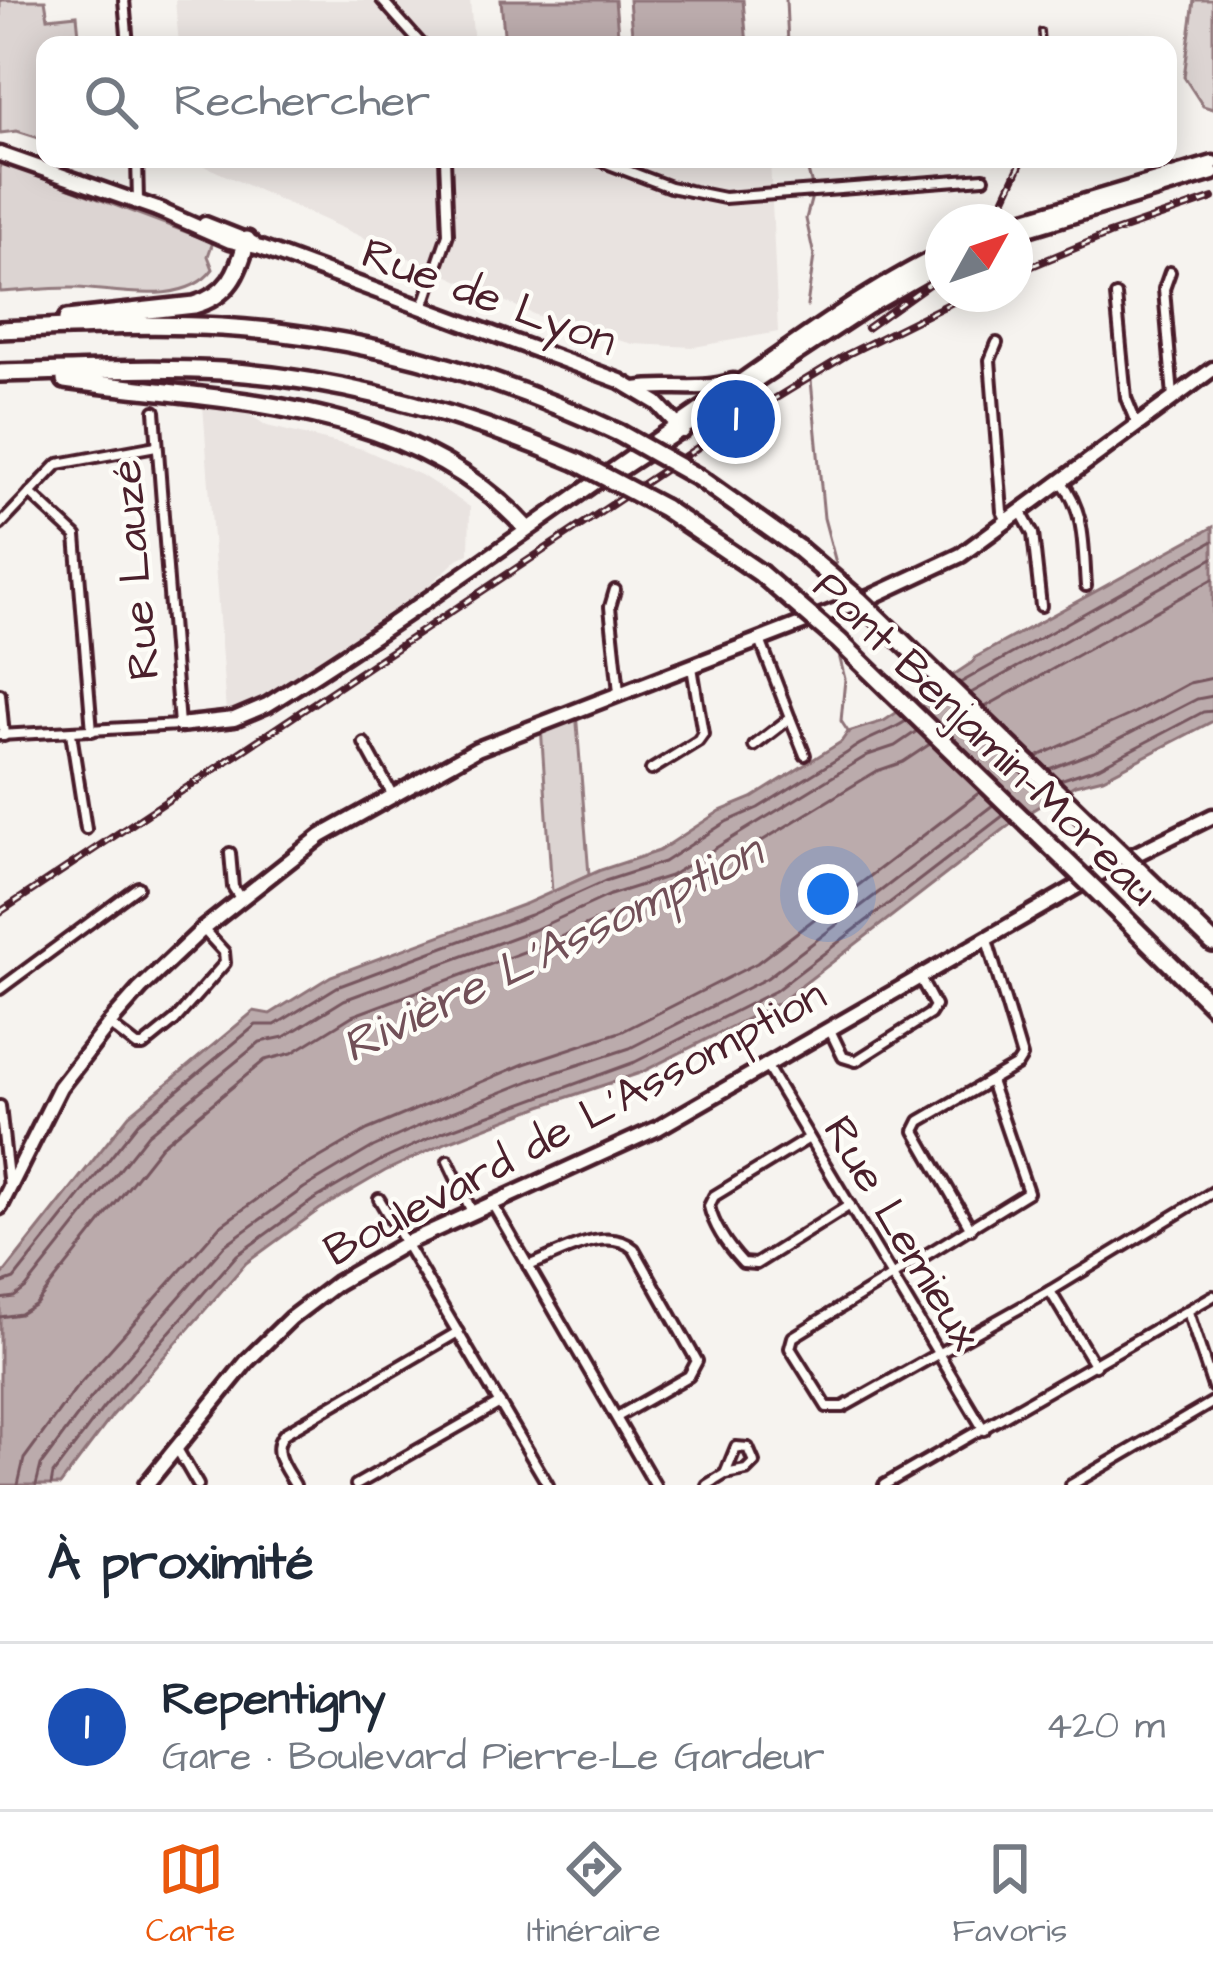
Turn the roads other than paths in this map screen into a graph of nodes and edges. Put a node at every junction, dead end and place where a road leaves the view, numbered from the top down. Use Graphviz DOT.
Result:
graph roads {
  1 [pos="124,0"];
  2 [pos="382,0"];
  3 [pos="127,36"];
  4 [pos="414,36"];
  5 [pos="0,154"];
  6 [pos="1213,164"];
  7 [pos="36,167"];
  8 [pos="40,168"];
  9 [pos="137,168"];
  10 [pos="445,168"];
  11 [pos="620,168"];
  12 [pos="1213,173"];
  13 [pos="984,178"];
  14 [pos="137,202"];
  15 [pos="1033,217"];
  16 [pos="1033,228"];
  17 [pos="251,244"];
  18 [pos="925,263"];
  19 [pos="1170,272"];
  20 [pos="925,274"];
  21 [pos="1116,296"];
  22 [pos="423,307"];
  23 [pos="0,329"];
  24 [pos="997,343"];
  25 [pos="1213,369"];
  26 [pos="7,373"];
  27 [pos="745,376"];
  28 [pos="635,389"];
  29 [pos="1173,397"];
  30 [pos="155,411"];
  31 [pos="1138,426"];
  32 [pos="680,427"];
  33 [pos="156,446"];
  34 [pos="1061,481"];
  35 [pos="30,493"];
  36 [pos="1021,512"];
  37 [pos="1008,524"];
  38 [pos="0,525"];
  39 [pos="526,528"];
  40 [pos="1085,586"];
  41 [pos="615,590"];
  42 [pos="1041,606"];
  43 [pos="760,640"];
  44 [pos="692,665"];
  45 [pos="619,692"];
  46 [pos="0,694"];
  47 [pos="790,718"];
  48 [pos="179,725"];
  49 [pos="92,731"];
  50 [pos="71,733"];
  51 [pos="2,736"];
  52 [pos="364,742"];
  53 [pos="754,746"];
  54 [pos="805,755"];
  55 [pos="651,770"];
  56 [pos="392,794"];
  57 [pos="1213,817"];
  58 [pos="86,829"];
  59 [pos="230,854"];
  60 [pos="138,887"];
  61 [pos="241,898"];
  62 [pos="203,929"];
  63 [pos="986,938"];
  64 [pos="1213,943"];
  65 [pos="919,977"];
  66 [pos="0,989"];
  67 [pos="1213,1006"];
  68 [pos="110,1024"];
  69 [pos="830,1030"];
  70 [pos="767,1067"];
  71 [pos="990,1081"];
  72 [pos="0,1106"];
  73 [pos="809,1138"];
  74 [pos="448,1161"];
  75 [pos="9,1189"];
  76 [pos="1213,1192"];
  77 [pos="379,1198"];
  78 [pos="493,1205"];
  79 [pos="850,1205"];
  80 [pos="0,1207"];
  81 [pos="473,1213"];
  82 [pos="971,1230"];
  83 [pos="406,1243"];
  84 [pos="528,1266"];
  85 [pos="892,1276"];
  86 [pos="1050,1292"];
  87 [pos="1213,1296"];
  88 [pos="1188,1312"];
  89 [pos="458,1332"];
  90 [pos="939,1354"];
  91 [pos="1095,1366"];
  92 [pos="1213,1388"];
  93 [pos="1213,1402"];
  94 [pos="500,1403"];
  95 [pos="617,1417"];
  96 [pos="985,1430"];
  97 [pos="176,1448"];
  98 [pos="725,1474"];
  99 [pos="547,1482"];
  100 [pos="146,1485"];
  101 [pos="198,1485"];
  102 [pos="295,1485"];
  103 [pos="356,1485"];
  104 [pos="533,1485"];
  105 [pos="655,1485"];
  106 [pos="707,1485"];
  107 [pos="884,1485"];
  108 [pos="1071,1485"];
  1 -- 3 [label="street"];
  2 -- 4 [label="street"];
  5 -- 7 [label="street, Rue de Lyon"];
  6 -- 15 [label="street"];
  8 -- 14 [label="street, Rue de Lyon"];
  9 -- 14 [label="street"];
  10 -- 22 [label="street"];
  11 -- 13 [label="street"];
  12 -- 16 [label="street"];
  14 -- 17 [label="street, Rue de Lyon"];
  17 -- 22 [label="street, Rue de Lyon"];
  17 -- 23 [label="highway"];
  18 -- 27 [label="street"];
  19 -- 29 [label="street"];
  20 -- 32 [label="street"];
  21 -- 31 [label="street"];
  22 -- 28 [label="street, Rue de Lyon"];
  23 -- 64 [label="highway, Pont Benjamin-Moreau, bridge"];
  24 -- 37 [label="street"];
  25 -- 29 [label="street"];
  26 -- 39 [label="highway"];
  26 -- 67 [label="highway, Pont Benjamin-Moreau, bridge"];
  27 -- 28 [label="street"];
  27 -- 32 [label="street"];
  28 -- 32 [label="street, Rue de Lyon"];
  29 -- 31 [label="street"];
  30 -- 33 [label="street, Rue Lauzé"];
  31 -- 34 [label="street"];
  32 -- 39 [label="street"];
  33 -- 35 [label="street"];
  33 -- 48 [label="street, Rue Lauzé"];
  34 -- 36 [label="street"];
  34 -- 40 [label="street"];
  35 -- 38 [label="street"];
  35 -- 49 [label="street"];
  36 -- 37 [label="street"];
  36 -- 42 [label="street"];
  37 -- 43 [label="street"];
  39 -- 48 [label="street"];
  41 -- 45 [label="street"];
  43 -- 44 [label="street"];
  43 -- 47 [label="street"];
  44 -- 45 [label="street"];
  44 -- 55 [label="street"];
  45 -- 56 [label="street"];
  46 -- 51 [label="street"];
  47 -- 53 [label="street"];
  47 -- 54 [label="street"];
  48 -- 49 [label="street"];
  49 -- 50 [label="street"];
  50 -- 51 [label="street"];
  50 -- 58 [label="street"];
  52 -- 56 [label="street"];
  56 -- 61 [label="street"];
  57 -- 63 [label="street, Boulevard de L'Assomption"];
  59 -- 61 [label="street"];
  60 -- 66 [label="street"];
  61 -- 62 [label="street"];
  62 -- 68 [label="street"];
  62 -- 68 [label="street"];
  63 -- 65 [label="street, Boulevard de L'Assomption"];
  63 -- 71 [label="street"];
  65 -- 69 [label="street, Boulevard de L'Assomption"];
  65 -- 69 [label="street"];
  68 -- 75 [label="street"];
  69 -- 70 [label="street, Boulevard de L'Assomption"];
  70 -- 73 [label="street, Rue Lemieux"];
  70 -- 78 [label="street, Boulevard de L'Assomption"];
  71 -- 82 [label="street"];
  71 -- 82 [label="street"];
  72 -- 75 [label="street"];
  73 -- 79 [label="street, Rue Lemieux"];
  73 -- 79 [label="street"];
  74 -- 81 [label="street"];
  75 -- 80 [label="street"];
  76 -- 86 [label="street"];
  77 -- 83 [label="street"];
  78 -- 81 [label="street, Boulevard de L'Assomption"];
  78 -- 84 [label="street"];
  79 -- 85 [label="street, Rue Lemieux"];
  81 -- 83 [label="street, Boulevard de L'Assomption"];
  82 -- 85 [label="street"];
  83 -- 89 [label="street"];
  83 -- 97 [label="street, Boulevard de L'Assomption"];
  84 -- 95 [label="street"];
  84 -- 95 [label="street"];
  85 -- 90 [label="street, Rue Lemieux"];
  85 -- 90 [label="street"];
  86 -- 90 [label="street"];
  86 -- 91 [label="street"];
  87 -- 88 [label="street"];
  88 -- 91 [label="street"];
  88 -- 92 [label="street"];
  89 -- 94 [label="street"];
  89 -- 102 [label="street"];
  90 -- 96 [label="street, Rue Lemieux"];
  91 -- 96 [label="street"];
  93 -- 108 [label="street"];
  94 -- 99 [label="street"];
  94 -- 103 [label="street"];
  95 -- 105 [label="street"];
  96 -- 107 [label="street"];
  97 -- 100 [label="street, Boulevard de L'Assomption"];
  97 -- 101 [label="street"];
  98 -- 106 [label="street"];
  99 -- 104 [label="street"];
}
